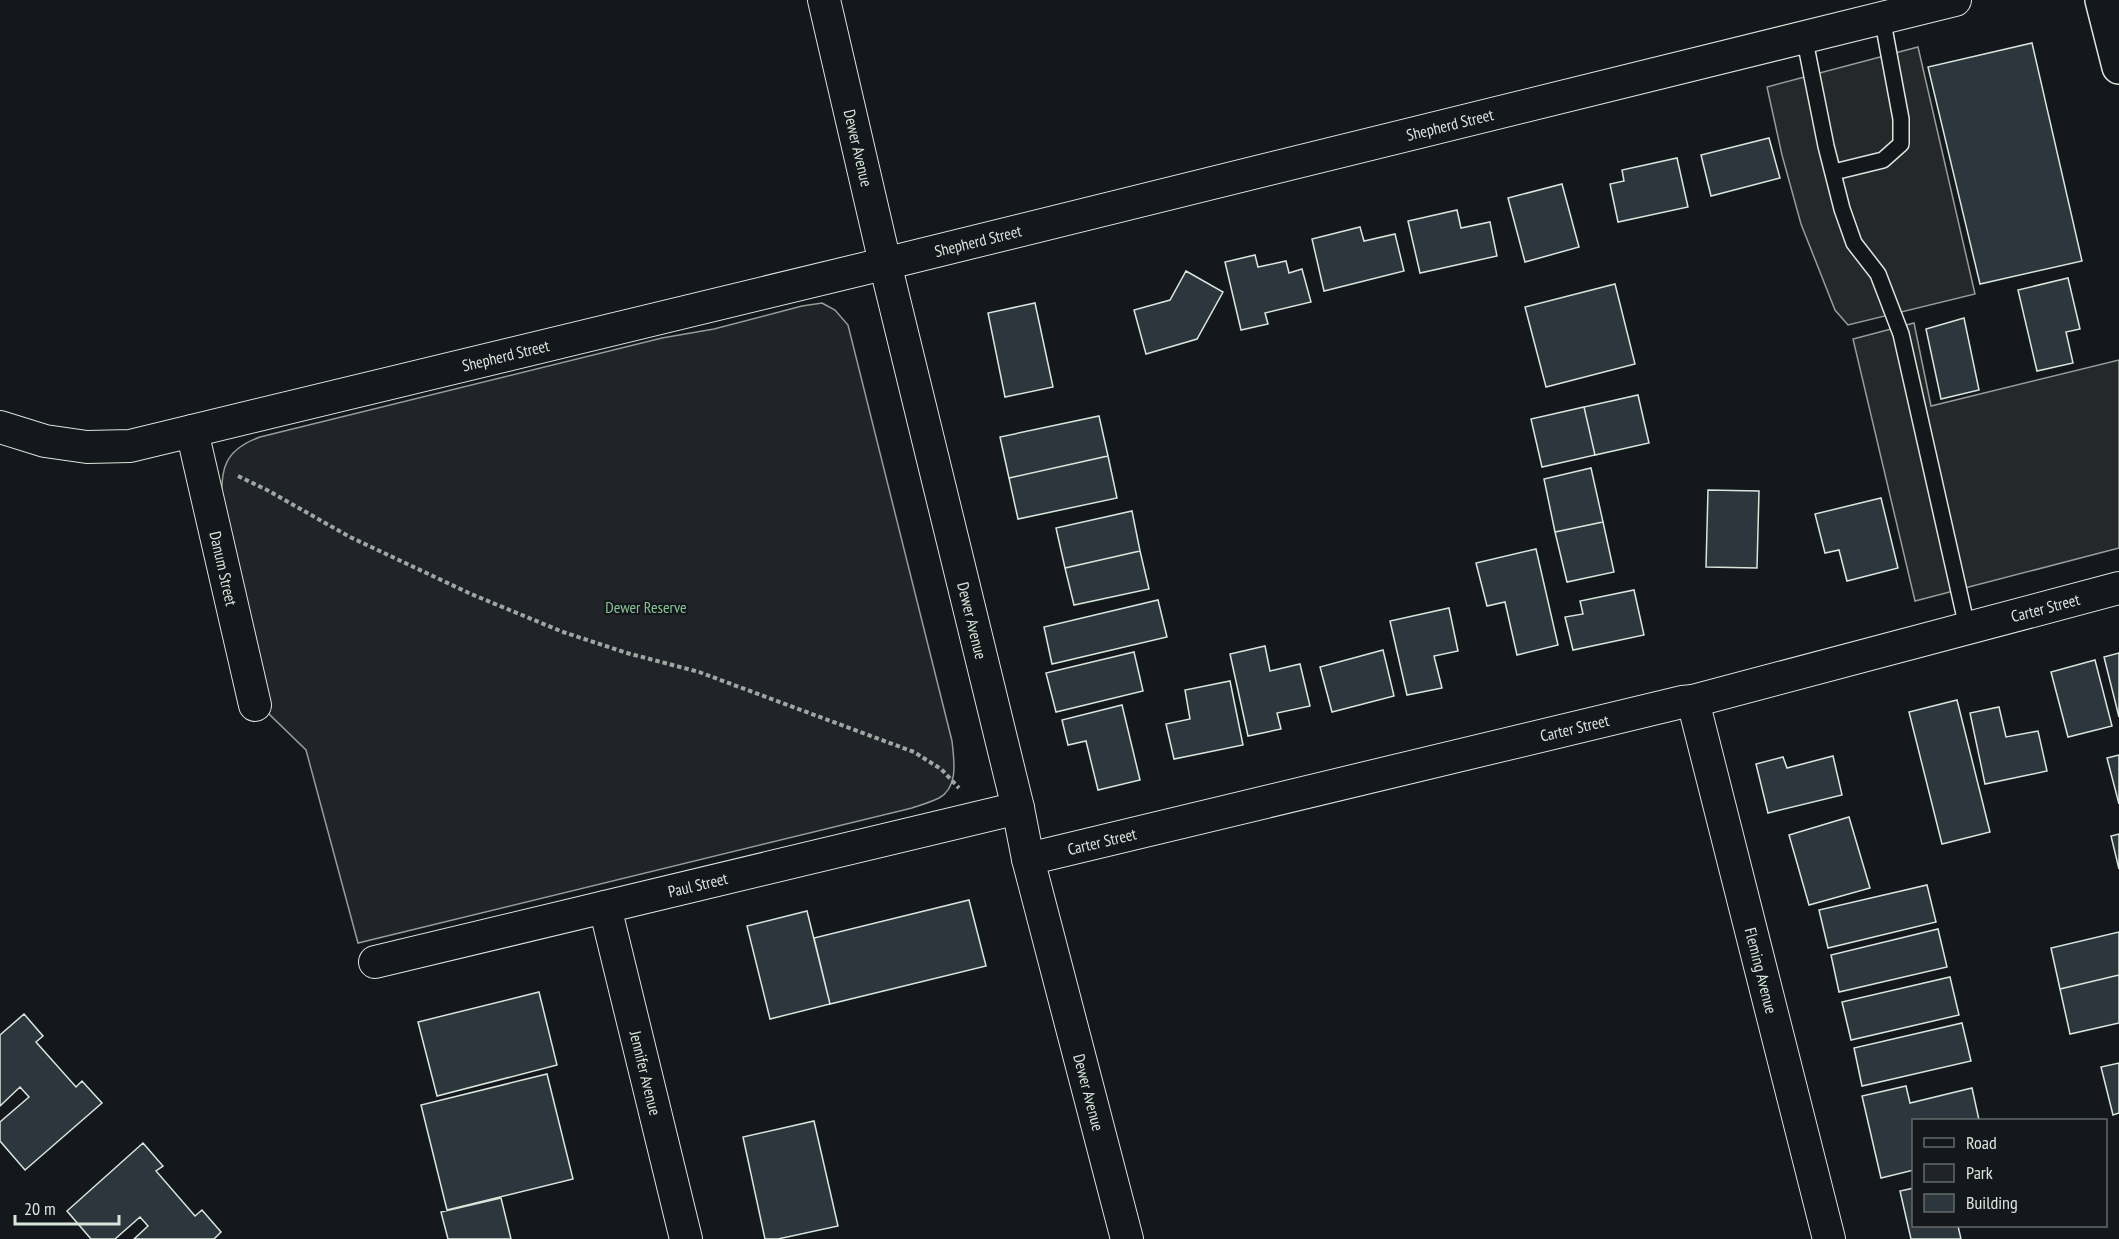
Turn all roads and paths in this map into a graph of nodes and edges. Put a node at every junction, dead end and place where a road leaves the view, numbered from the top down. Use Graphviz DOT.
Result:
graph roads {
  1 [pos="824,0"];
  2 [pos="1955,0"];
  3 [pos="2109,9"];
  4 [pos="1882,17"];
  5 [pos="1804,36"];
  6 [pos="2119,67"];
  7 [pos="1834,172"];
  8 [pos="885,263"];
  9 [pos="0,427"];
  10 [pos="192,431"];
  11 [pos="202,470"];
  12 [pos="2119,588"];
  13 [pos="1967,627"];
  14 [pos="1693,701"];
  15 [pos="255,705"];
  16 [pos="1018,807"];
  17 [pos="982,816"];
  18 [pos="1028,859"];
  19 [pos="605,907"];
  20 [pos="375,962"];
  21 [pos="686,1239"];
  22 [pos="1127,1239"];
  23 [pos="1829,1239"];
  1 -- 8 [label="street, Dewer Avenue"];
  2 -- 4 [label="street, Shepherd Street"];
  3 -- 6 [label="main road"];
  4 -- 5 [label="street, Shepherd Street"];
  4 -- 7 [label="lane"];
  5 -- 7 [label="lane"];
  5 -- 8 [label="street, Shepherd Street"];
  7 -- 13 [label="lane"];
  8 -- 10 [label="street, Shepherd Street"];
  8 -- 16 [label="street, Dewer Avenue"];
  9 -- 10 [label="street, Shepherd Street"];
  10 -- 11 [label="street, Danum Street"];
  11 -- 15 [label="street, Danum Street"];
  11 -- 17 [label="path"];
  12 -- 13 [label="street, Carter Street"];
  13 -- 14 [label="street, Carter Street"];
  14 -- 18 [label="street, Carter Street"];
  14 -- 23 [label="street, Fleming Avenue"];
  16 -- 17 [label="street, Paul Street"];
  16 -- 18 [label="street, Dewer Avenue"];
  17 -- 19 [label="street, Paul Street"];
  18 -- 22 [label="street, Dewer Avenue"];
  19 -- 20 [label="street, Paul Street"];
  19 -- 21 [label="street, Jennifer Avenue"];
}
